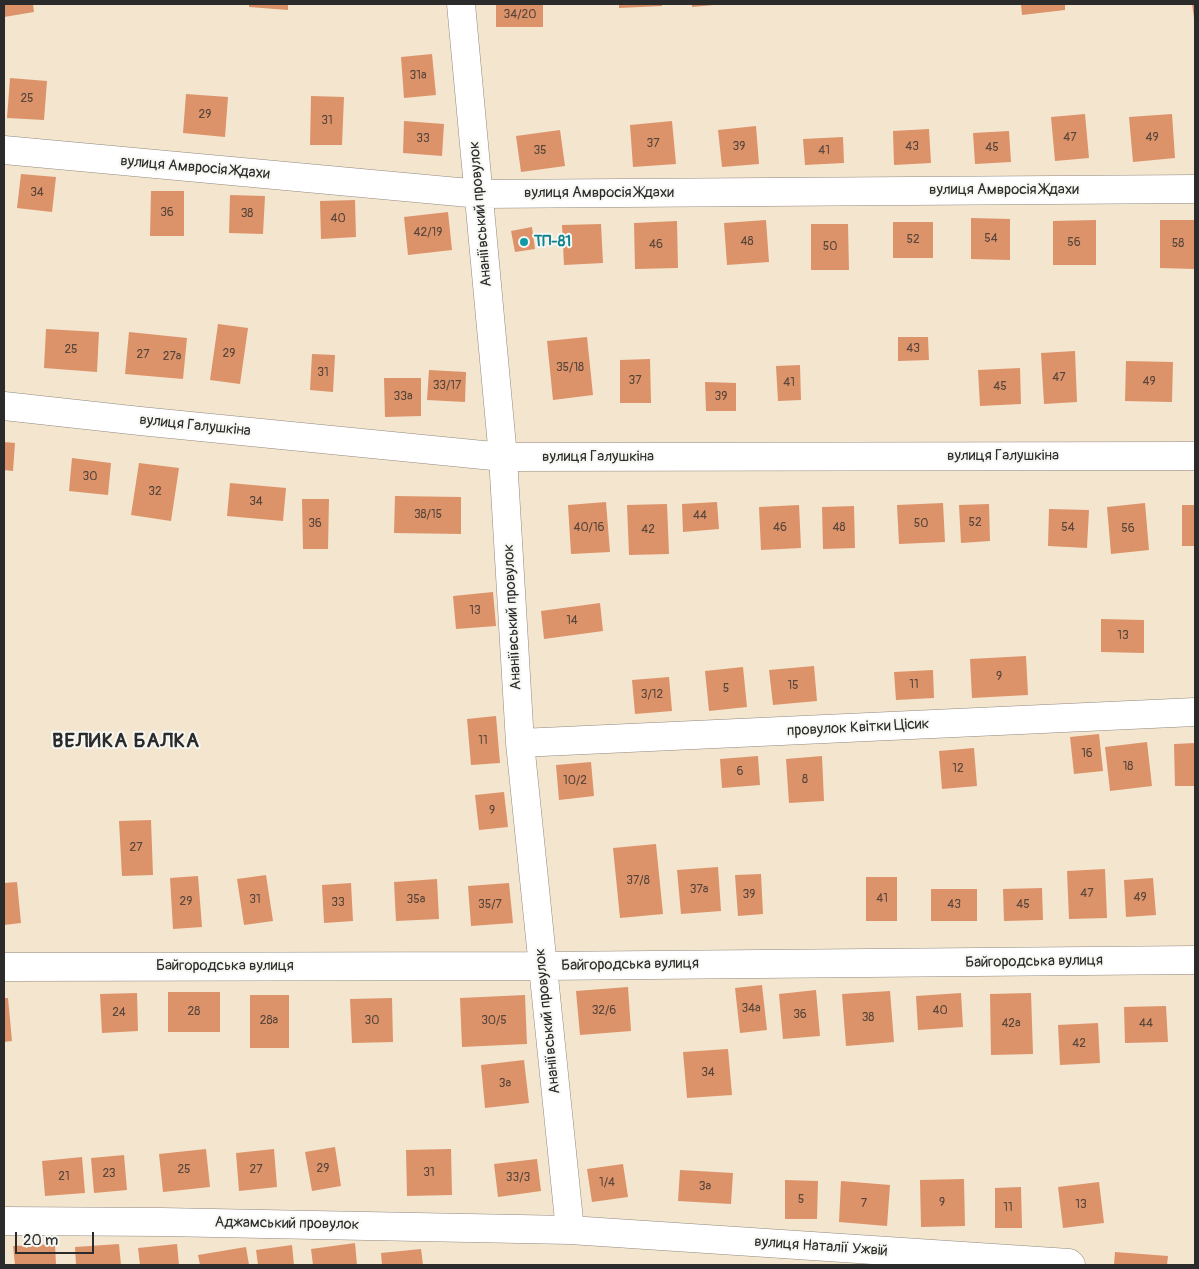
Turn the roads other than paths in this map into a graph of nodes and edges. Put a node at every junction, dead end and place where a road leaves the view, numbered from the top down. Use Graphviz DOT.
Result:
graph roads {
  1 [pos="461,4"];
  2 [pos="4,150"];
  3 [pos="1195,189"];
  4 [pos="480,194"];
  5 [pos="4,406"];
  6 [pos="1195,456"];
  7 [pos="503,457"];
  8 [pos="1195,712"];
  9 [pos="520,743"];
  10 [pos="1195,960"];
  11 [pos="542,966"];
  12 [pos="4,967"];
  13 [pos="4,1221"];
  14 [pos="570,1230"];
  15 [pos="1071,1265"];
  1 -- 4 [label="street, Ананіївський провулок"];
  2 -- 4 [label="street, вулиця Амвросія Ждахи"];
  3 -- 4 [label="street, вулиця Амвросія Ждахи"];
  4 -- 7 [label="street, Ананіївський провулок"];
  5 -- 7 [label="street, вулиця Галушкіна"];
  6 -- 7 [label="street, вулиця Галушкіна"];
  7 -- 9 [label="street, Ананіївський провулок"];
  8 -- 9 [label="street, провулок Квітки Цісик"];
  9 -- 11 [label="street, Ананіївський провулок"];
  10 -- 11 [label="street, Байгородська вулиця"];
  11 -- 12 [label="street, Байгородська вулиця"];
  11 -- 14 [label="street, Ананіївський провулок"];
  13 -- 14 [label="street, Аджамський провулок"];
  14 -- 15 [label="street, вулиця Наталії Ужвій"];
}
